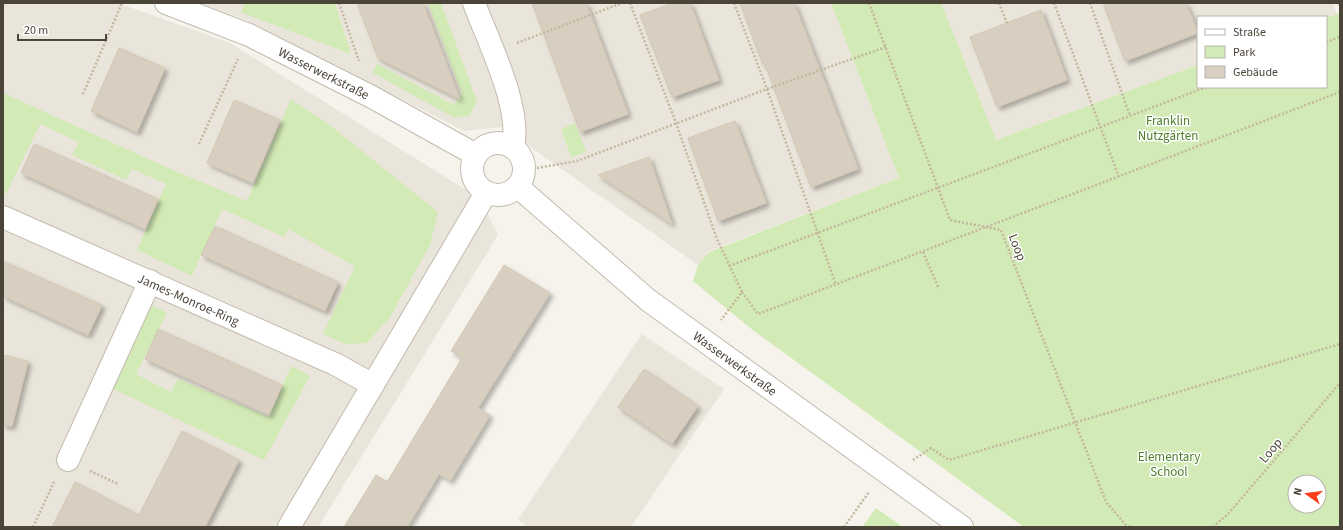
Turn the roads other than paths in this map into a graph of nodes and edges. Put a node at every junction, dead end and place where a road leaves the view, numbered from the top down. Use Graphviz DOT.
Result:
graph roads {
  1 [pos="166,3"];
  2 [pos="474,3"];
  3 [pos="513,148"];
  4 [pos="476,155"];
  5 [pos="521,179"];
  6 [pos="486,193"];
  7 [pos="3,217"];
  8 [pos="150,281"];
  9 [pos="373,384"];
  10 [pos="68,460"];
  11 [pos="288,527"];
  12 [pos="962,527"];
  1 -- 4 [label="street, Wasserwerkstraße"];
  2 -- 3 [label="street"];
  3 -- 4 [label="street"];
  3 -- 5 [label="street"];
  4 -- 6 [label="street"];
  5 -- 6 [label="street"];
  5 -- 12 [label="street, Wasserwerkstraße"];
  6 -- 9 [label="street"];
  7 -- 8 [label="street, James-Monroe-Ring"];
  8 -- 9 [label="street, James-Monroe-Ring"];
  8 -- 10 [label="street"];
  9 -- 11 [label="street"];
}
